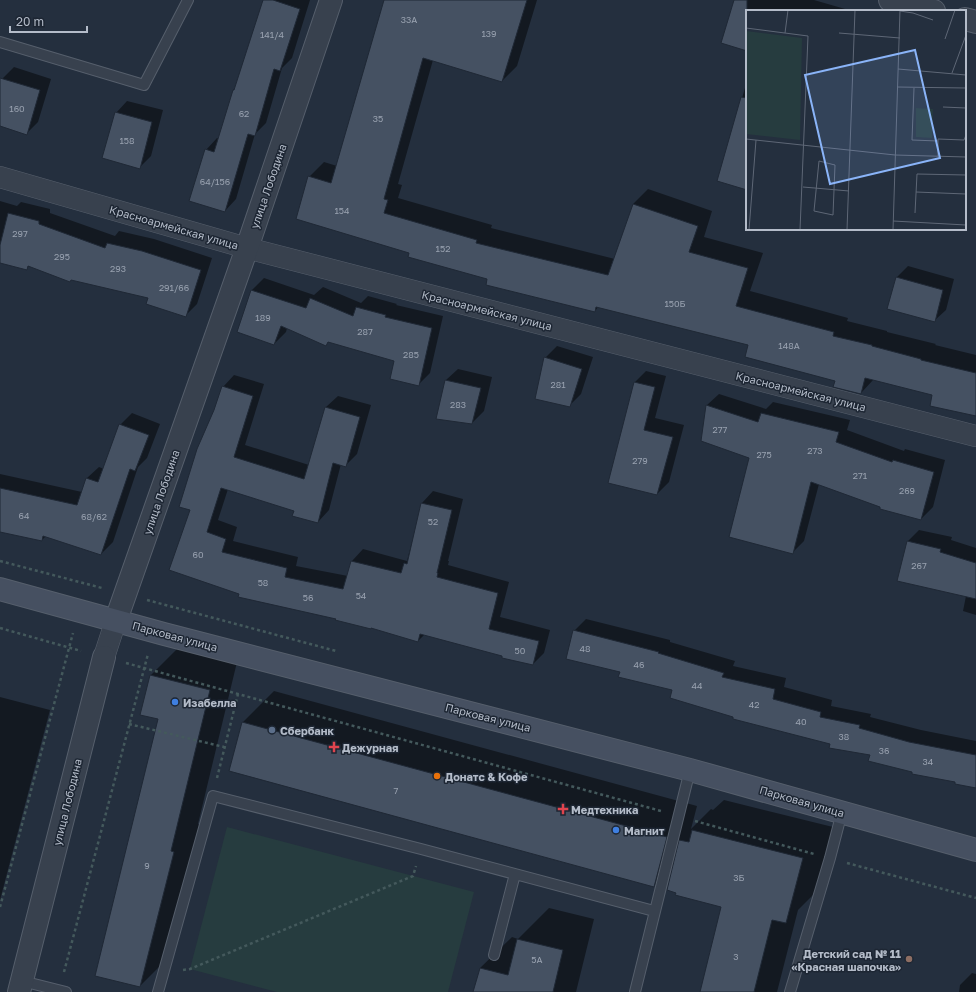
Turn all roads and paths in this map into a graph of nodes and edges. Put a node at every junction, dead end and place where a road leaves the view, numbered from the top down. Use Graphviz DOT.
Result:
graph roads {
  1 [pos="188,0"];
  2 [pos="331,0"];
  3 [pos="890,0"];
  4 [pos="930,10"];
  5 [pos="966,19"];
  6 [pos="976,22"];
  7 [pos="0,42"];
  8 [pos="0,177"];
  9 [pos="247,248"];
  10 [pos="976,436"];
  11 [pos="86,584"];
  12 [pos="0,589"];
  13 [pos="79,610"];
  14 [pos="116,620"];
  15 [pos="0,628"];
  16 [pos="69,647"];
  17 [pos="104,657"];
  18 [pos="144,668"];
  19 [pos="238,694"];
  20 [pos="129,724"];
  21 [pos="224,747"];
  22 [pos="690,770"];
  23 [pos="213,796"];
  24 [pos="842,812"];
  25 [pos="678,816"];
  26 [pos="421,849"];
  27 [pos="976,850"];
  28 [pos="830,858"];
  29 [pos="515,874"];
  30 [pos="976,898"];
  31 [pos="0,907"];
  32 [pos="654,911"];
  33 [pos="494,955"];
  34 [pos="163,973"];
  35 [pos="20,987"];
  36 [pos="62,991"];
  37 [pos="158,992"];
  38 [pos="635,992"];
  39 [pos="790,992"];
  1 -- 7 [label="lane"];
  2 -- 9 [label="street, улица Лободина"];
  3 -- 4 [label="street"];
  5 -- 6 [label="street"];
  8 -- 9 [label="street, Красноармейская улица"];
  9 -- 10 [label="street, Красноармейская улица"];
  9 -- 14 [label="street, улица Лободина"];
  11 -- 13 [label="path"];
  12 -- 13 [label="main road, Парковая улица"];
  13 -- 14 [label="main road, Парковая улица"];
  13 -- 16 [label="path"];
  14 -- 17 [label="street, улица Лободина"];
  14 -- 22 [label="main road, Парковая улица"];
  15 -- 16 [label="path"];
  16 -- 17 [label="path"];
  16 -- 31 [label="path"];
  17 -- 18 [label="path"];
  17 -- 35 [label="street, улица Лободина"];
  18 -- 19 [label="path"];
  18 -- 20 [label="path"];
  19 -- 21 [label="path"];
  19 -- 25 [label="path"];
  20 -- 21 [label="path"];
  20 -- 36 [label="path"];
  21 -- 23 [label="path"];
  22 -- 24 [label="main road, Парковая улица"];
  22 -- 25 [label="lane"];
  23 -- 26 [label="lane"];
  23 -- 34 [label="lane"];
  24 -- 27 [label="main road, Парковая улица"];
  24 -- 28 [label="lane"];
  25 -- 28 [label="path"];
  25 -- 32 [label="lane"];
  26 -- 29 [label="lane"];
  26 -- 34 [label="path"];
  28 -- 30 [label="path"];
  28 -- 39 [label="lane"];
  29 -- 32 [label="lane"];
  29 -- 33 [label="lane"];
  32 -- 38 [label="lane"];
  34 -- 37 [label="lane"];
  35 -- 36 [label="lane"];
}
